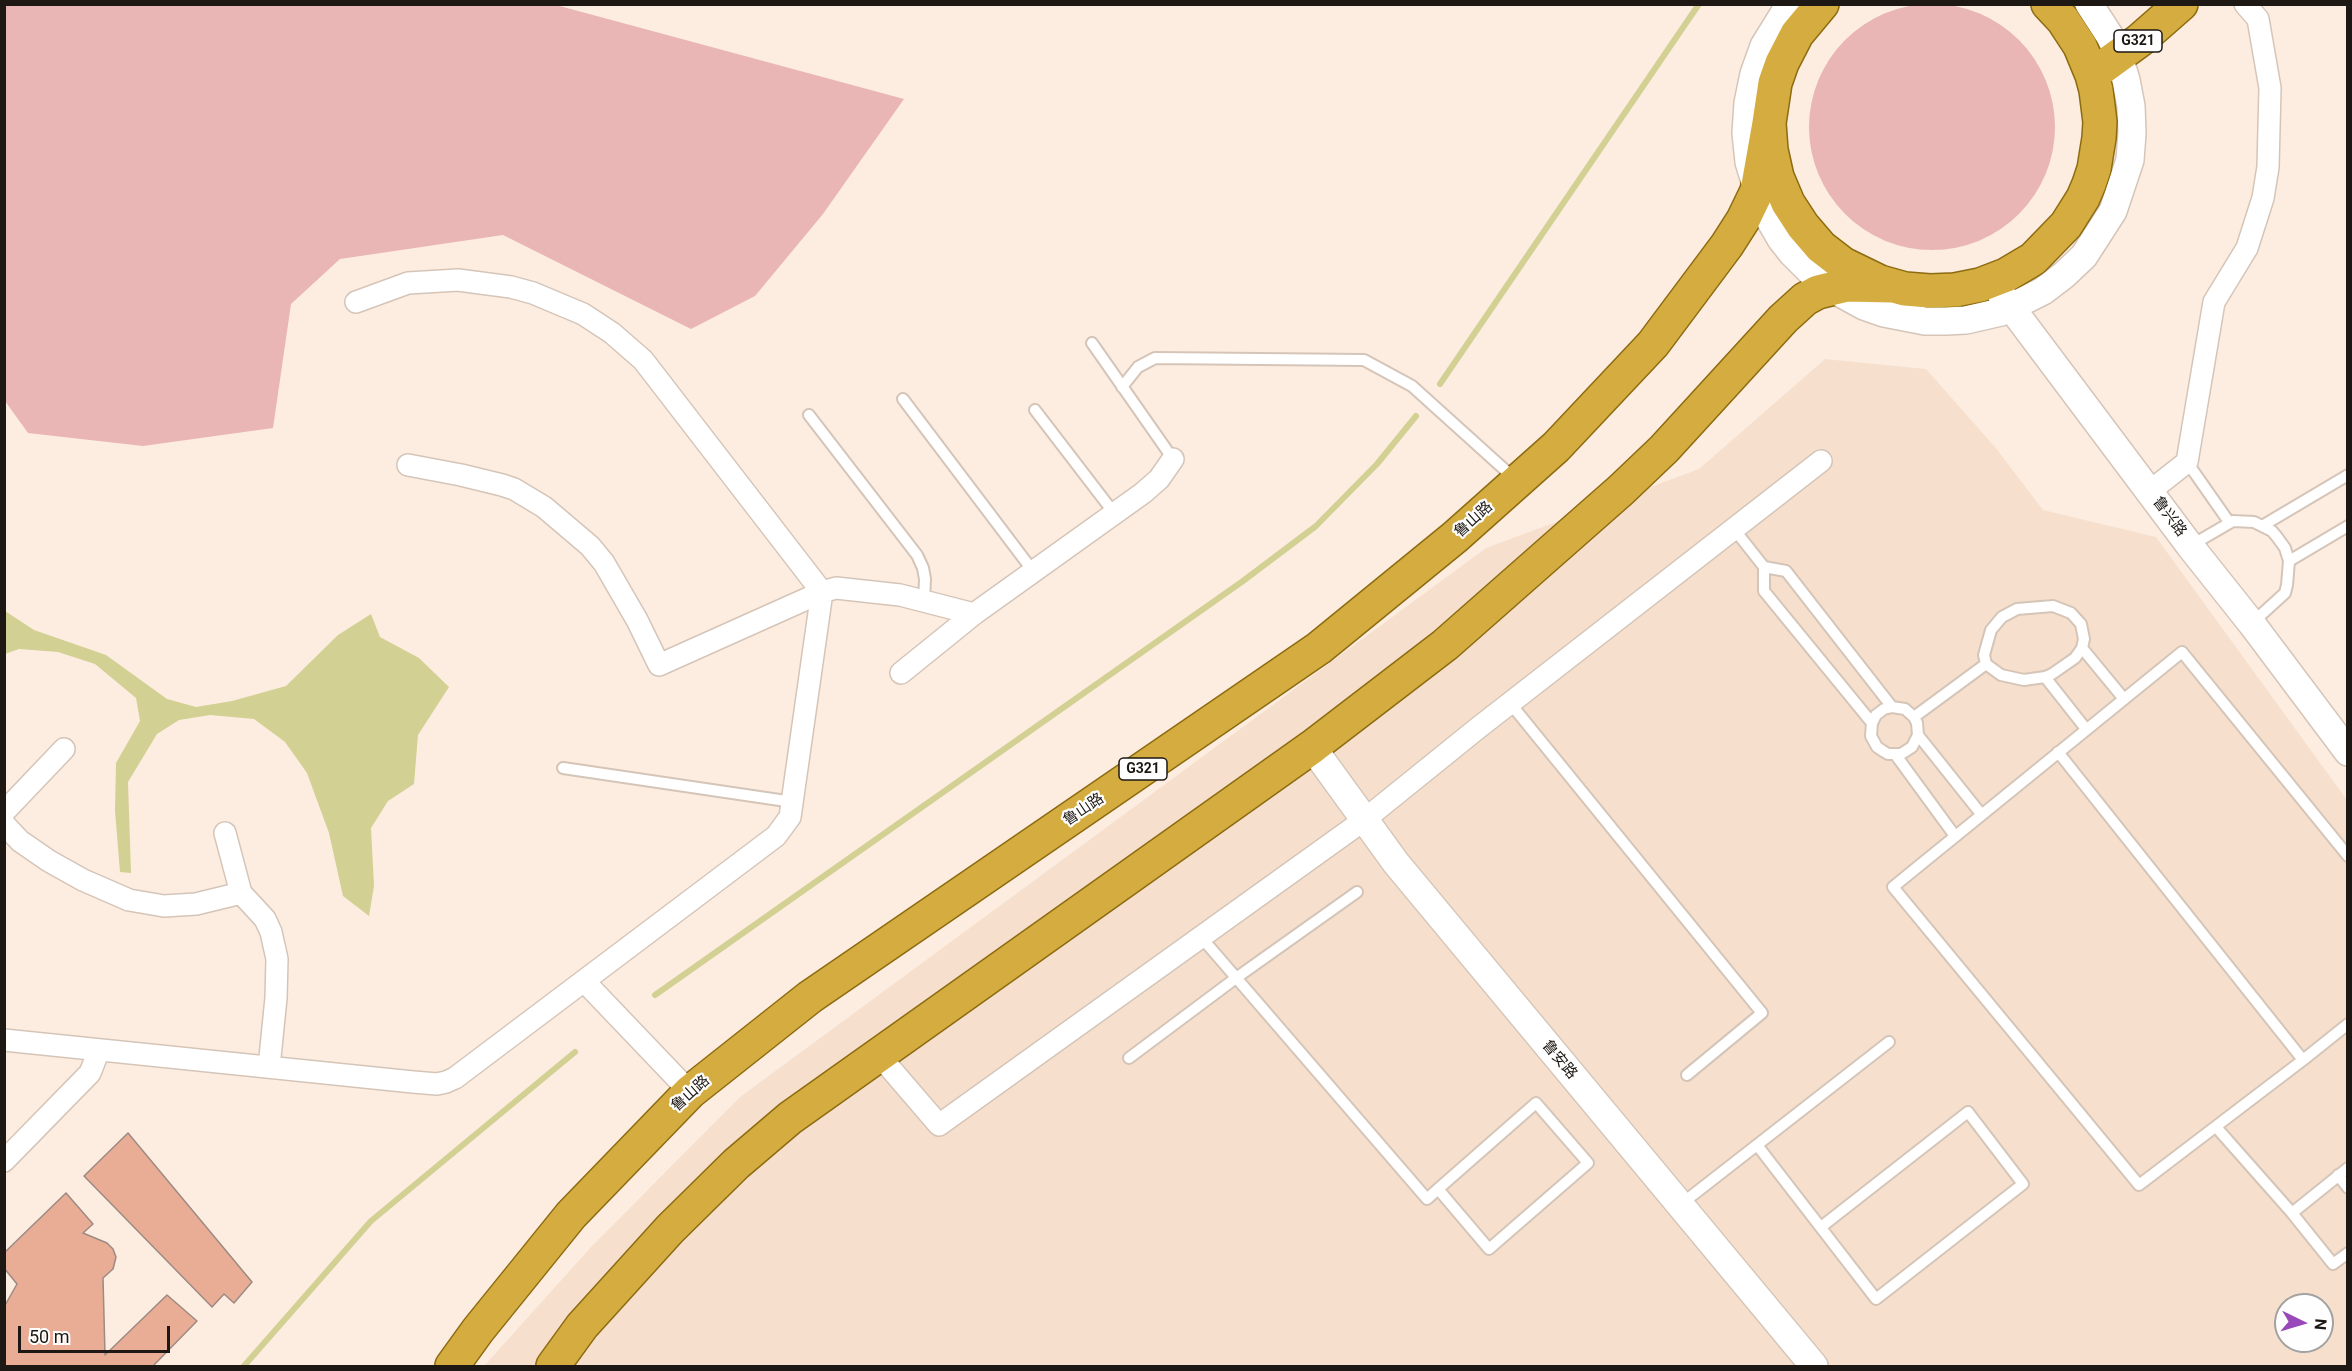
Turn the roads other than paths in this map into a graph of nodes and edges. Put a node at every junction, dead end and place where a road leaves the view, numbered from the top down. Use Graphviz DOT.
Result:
graph roads {
  1 [pos="1790,4"];
  2 [pos="1822,4"];
  3 [pos="2048,4"];
  4 [pos="2089,4"];
  5 [pos="2181,4"];
  6 [pos="2252,7"];
  7 [pos="2118,54"];
  8 [pos="2092,75"];
  9 [pos="1769,123"];
  10 [pos="1757,191"];
  11 [pos="1992,281"];
  12 [pos="1892,286"];
  13 [pos="1831,288"];
  14 [pos="356,302"];
  15 [pos="2010,307"];
  16 [pos="1092,344"];
  17 [pos="1122,387"];
  18 [pos="903,399"];
  19 [pos="1035,410"];
  20 [pos="809,415"];
  21 [pos="1173,459"];
  22 [pos="1821,461"];
  23 [pos="2187,462"];
  24 [pos="408,465"];
  25 [pos="2348,475"];
  26 [pos="1518,481"];
  27 [pos="2149,492"];
  28 [pos="1114,513"];
  29 [pos="2229,522"];
  30 [pos="2262,526"];
  31 [pos="2348,526"];
  32 [pos="1734,529"];
  33 [pos="2190,546"];
  34 [pos="2289,561"];
  35 [pos="1764,567"];
  36 [pos="1033,571"];
  37 [pos="822,592"];
  38 [pos="924,601"];
  39 [pos="974,614"];
  40 [pos="2252,624"];
  41 [pos="2082,648"];
  42 [pos="1986,664"];
  43 [pos="901,673"];
  44 [pos="2045,677"];
  45 [pos="2124,699"];
  46 [pos="1510,703"];
  47 [pos="1892,706"];
  48 [pos="1914,717"];
  49 [pos="1872,723"];
  50 [pos="2086,729"];
  51 [pos="1918,735"];
  52 [pos="1312,747"];
  53 [pos="64,748"];
  54 [pos="2058,752"];
  55 [pos="2348,752"];
  56 [pos="1895,754"];
  57 [pos="563,768"];
  58 [pos="793,802"];
  59 [pos="4,812"];
  60 [pos="1981,814"];
  61 [pos="1364,819"];
  62 [pos="4,824"];
  63 [pos="225,833"];
  64 [pos="1955,836"];
  65 [pos="2348,856"];
  66 [pos="1357,892"];
  67 [pos="241,893"];
  68 [pos="1201,937"];
  69 [pos="1236,978"];
  70 [pos="584,981"];
  71 [pos="2348,1024"];
  72 [pos="4,1040"];
  73 [pos="1888,1042"];
  74 [pos="99,1050"];
  75 [pos="878,1054"];
  76 [pos="1130,1058"];
  77 [pos="2303,1060"];
  78 [pos="269,1067"];
  79 [pos="1687,1075"];
  80 [pos="690,1092"];
  81 [pos="2216,1127"];
  82 [pos="1757,1145"];
  83 [pos="4,1161"];
  84 [pos="2348,1168"];
  85 [pos="2338,1175"];
  86 [pos="2348,1188"];
  87 [pos="1438,1189"];
  88 [pos="1680,1206"];
  89 [pos="2292,1213"];
  90 [pos="1821,1227"];
  91 [pos="2348,1253"];
  92 [pos="452,1366"];
  93 [pos="553,1366"];
  94 [pos="1814,1366"];
  1 -- 10 [label="street"];
  2 -- 9 [label="highway"];
  3 -- 8 [label="highway"];
  4 -- 7 [label="street"];
  5 -- 7 [label="highway, G321"];
  6 -- 23 [label="street"];
  7 -- 8 [label="highway, G321"];
  7 -- 15 [label="street"];
  8 -- 11 [label="highway"];
  9 -- 10 [label="highway, 鲁山路 / G321"];
  9 -- 12 [label="highway"];
  10 -- 13 [label="street"];
  10 -- 26 [label="highway, 鲁山路 / G321"];
  11 -- 12 [label="highway"];
  11 -- 15 [label="street, 鲁兴路"];
  12 -- 13 [label="highway"];
  13 -- 15 [label="street"];
  13 -- 52 [label="highway"];
  14 -- 37 [label="street"];
  15 -- 27 [label="street, 鲁兴路"];
  16 -- 17 [label="lane"];
  17 -- 21 [label="lane"];
  17 -- 26 [label="lane"];
  18 -- 36 [label="lane"];
  19 -- 28 [label="lane"];
  20 -- 38 [label="lane"];
  21 -- 28 [label="street"];
  22 -- 32 [label="street"];
  23 -- 27 [label="street"];
  23 -- 29 [label="lane"];
  24 -- 37 [label="street"];
  25 -- 30 [label="lane"];
  26 -- 80 [label="highway, 鲁山路 / G321"];
  27 -- 33 [label="street, 鲁兴路"];
  28 -- 36 [label="street"];
  29 -- 30 [label="lane"];
  29 -- 33 [label="lane"];
  30 -- 34 [label="lane"];
  31 -- 34 [label="lane"];
  32 -- 35 [label="lane"];
  32 -- 46 [label="street"];
  33 -- 40 [label="street, 鲁兴路"];
  34 -- 40 [label="lane"];
  35 -- 47 [label="lane"];
  35 -- 49 [label="lane"];
  36 -- 39 [label="street"];
  37 -- 38 [label="street"];
  37 -- 58 [label="street"];
  38 -- 39 [label="street"];
  39 -- 43 [label="street"];
  40 -- 55 [label="street, 鲁兴路"];
  41 -- 42 [label="lane"];
  41 -- 44 [label="lane"];
  41 -- 45 [label="lane"];
  42 -- 44 [label="lane"];
  42 -- 48 [label="lane"];
  44 -- 50 [label="lane"];
  45 -- 50 [label="lane"];
  45 -- 65 [label="lane"];
  46 -- 61 [label="street"];
  46 -- 79 [label="lane"];
  47 -- 48 [label="lane"];
  47 -- 49 [label="lane"];
  48 -- 51 [label="lane"];
  49 -- 56 [label="lane"];
  50 -- 54 [label="lane"];
  51 -- 56 [label="lane"];
  51 -- 60 [label="lane"];
  52 -- 61 [label="street, 鲁安路"];
  52 -- 75 [label="highway"];
  53 -- 59 [label="street"];
  54 -- 60 [label="lane"];
  54 -- 77 [label="lane"];
  56 -- 64 [label="lane"];
  57 -- 58 [label="lane"];
  58 -- 70 [label="street"];
  60 -- 64 [label="lane"];
  61 -- 68 [label="street"];
  61 -- 88 [label="street, 鲁安路"];
  62 -- 67 [label="street"];
  63 -- 67 [label="street"];
  64 -- 81 [label="lane"];
  66 -- 69 [label="lane"];
  67 -- 78 [label="street"];
  68 -- 69 [label="lane"];
  68 -- 75 [label="street"];
  69 -- 76 [label="lane"];
  69 -- 87 [label="lane"];
  70 -- 78 [label="street"];
  70 -- 80 [label="street"];
  71 -- 77 [label="lane"];
  72 -- 74 [label="street"];
  73 -- 82 [label="lane"];
  74 -- 78 [label="street"];
  74 -- 83 [label="street"];
  75 -- 93 [label="highway"];
  77 -- 81 [label="lane"];
  80 -- 92 [label="highway, 鲁山路 / G321"];
  81 -- 89 [label="lane"];
  82 -- 88 [label="lane"];
  82 -- 90 [label="lane"];
  84 -- 85 [label="lane"];
  85 -- 86 [label="lane"];
  85 -- 89 [label="lane"];
  87 -- 87 [label="lane"];
  88 -- 94 [label="street, 鲁安路"];
  89 -- 91 [label="lane"];
  90 -- 90 [label="lane"];
}
